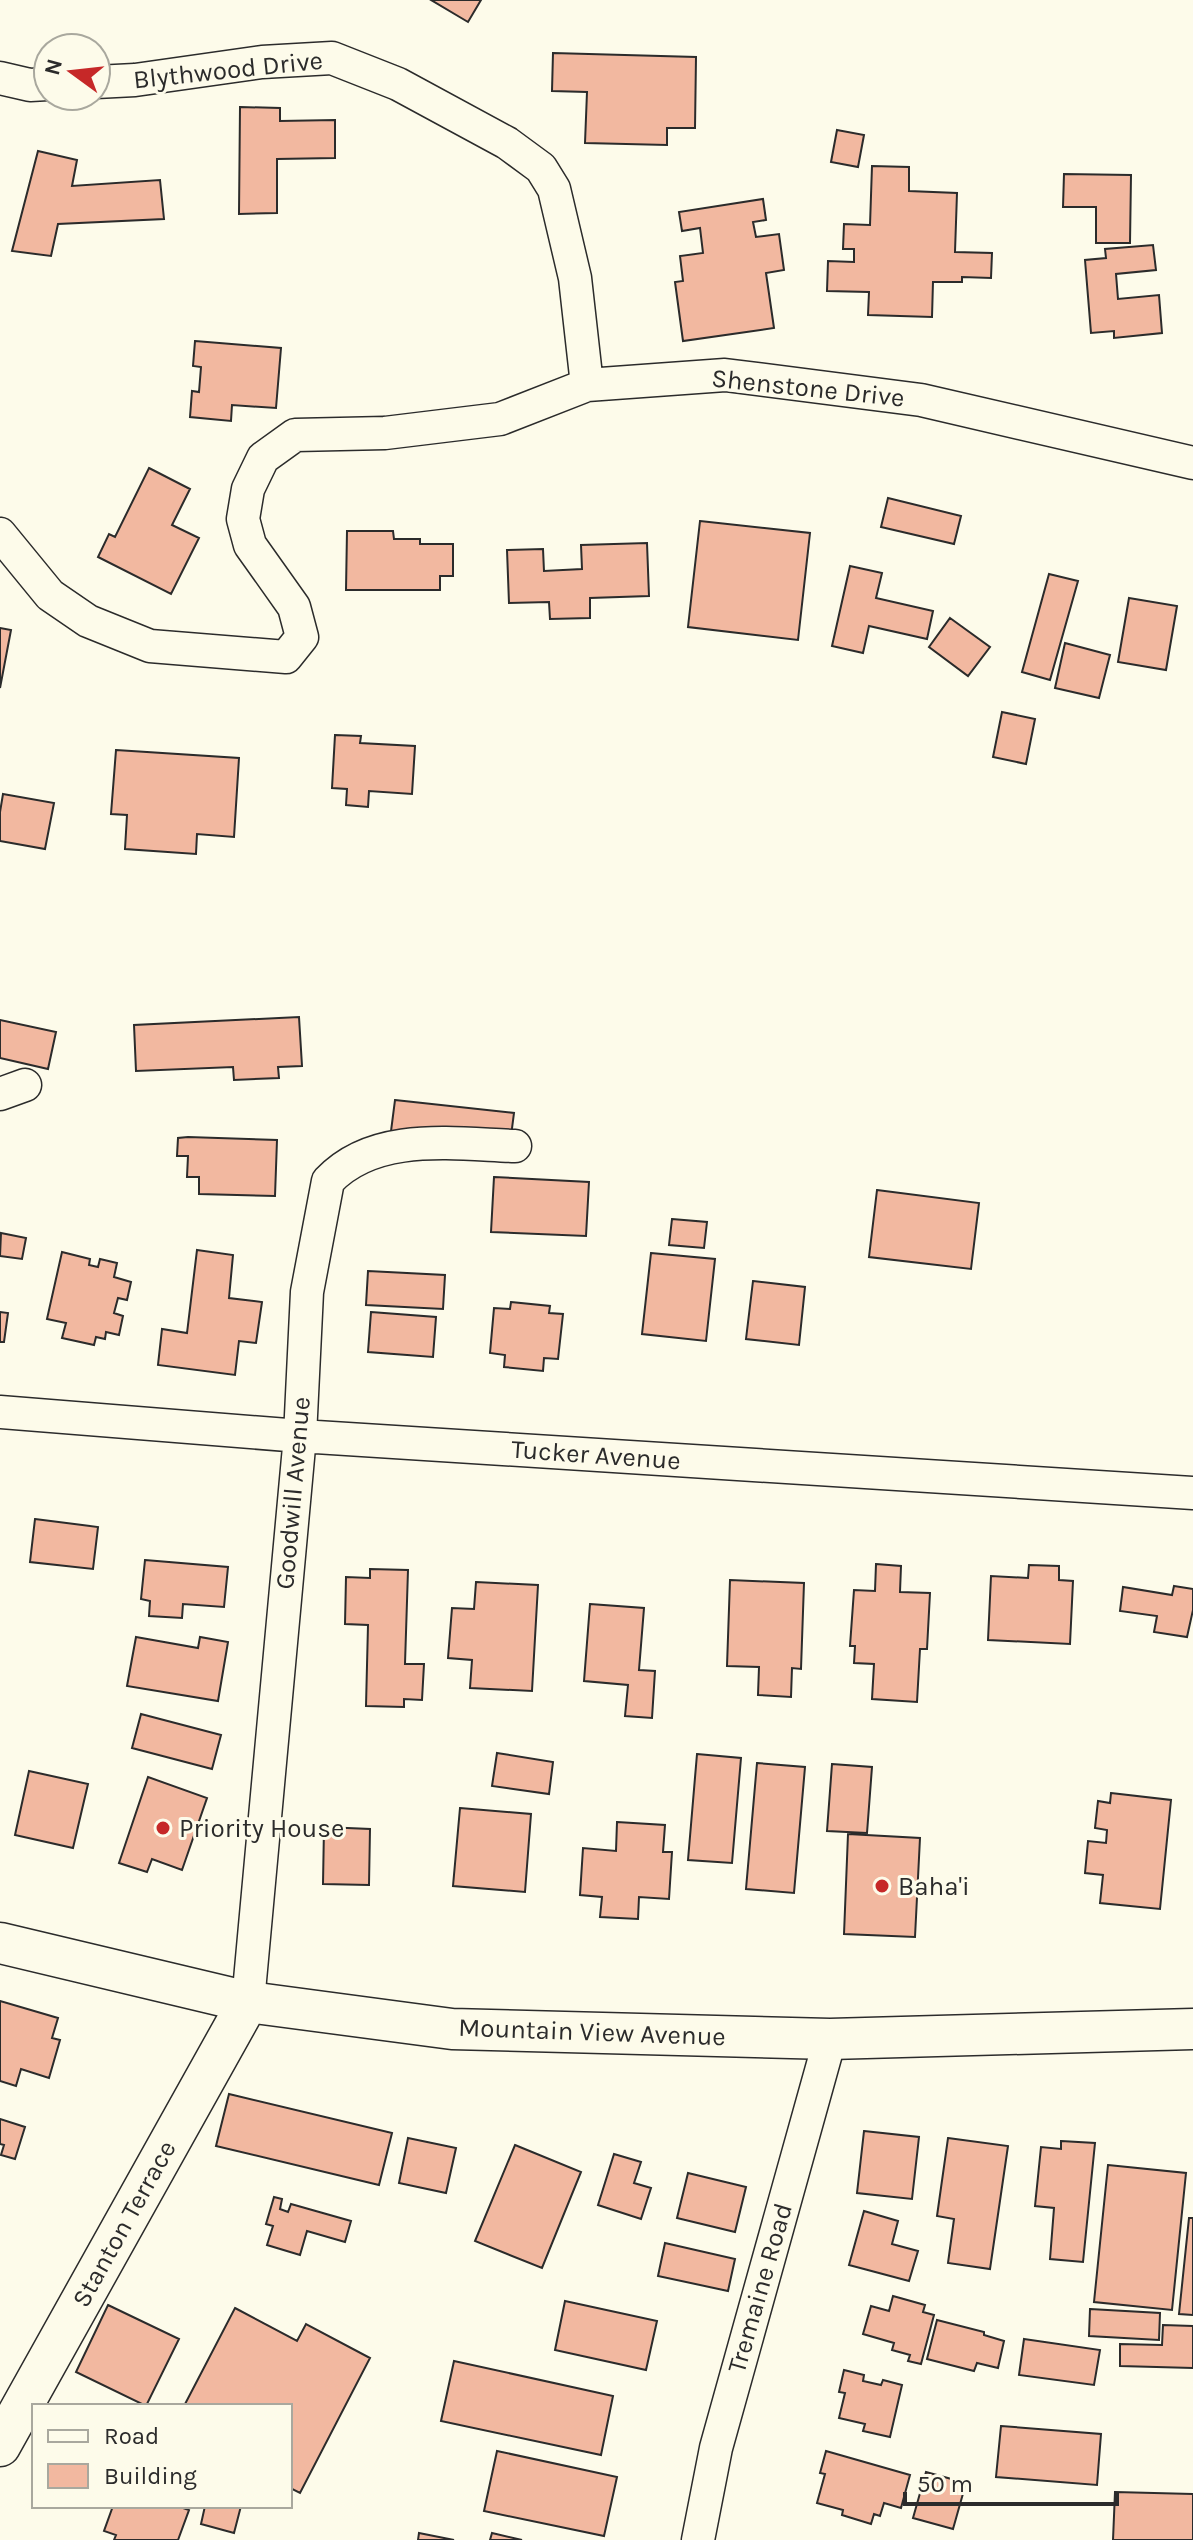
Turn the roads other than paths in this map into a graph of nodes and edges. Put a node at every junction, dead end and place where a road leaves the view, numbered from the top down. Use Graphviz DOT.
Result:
graph roads {
  1 [pos="0,78"];
  2 [pos="112,81"];
  3 [pos="32,85"];
  4 [pos="587,385"];
  5 [pos="1193,463"];
  6 [pos="0,534"];
  7 [pos="515,1146"];
  8 [pos="0,1412"];
  9 [pos="300,1436"];
  10 [pos="1193,1493"];
  11 [pos="0,1943"];
  12 [pos="248,2002"];
  13 [pos="1193,2029"];
  14 [pos="830,2039"];
  15 [pos="0,2446"];
  16 [pos="698,2540"];
  1 -- 3 [label="street"];
  2 -- 4 [label="street, Blythwood Drive"];
  4 -- 5 [label="street, Shenstone Drive"];
  4 -- 6 [label="street, Shenstone Drive"];
  7 -- 9 [label="street, Goodwill Avenue"];
  8 -- 9 [label="street, Tucker Avenue"];
  9 -- 10 [label="street, Tucker Avenue"];
  9 -- 12 [label="street, Goodwill Avenue"];
  11 -- 12 [label="main road, Mountain View Avenue"];
  12 -- 14 [label="main road, Mountain View Avenue"];
  12 -- 15 [label="main road, Stanton Terrace"];
  13 -- 14 [label="main road, Mountain View Avenue"];
  14 -- 16 [label="street, Tremaine Road"];
}
